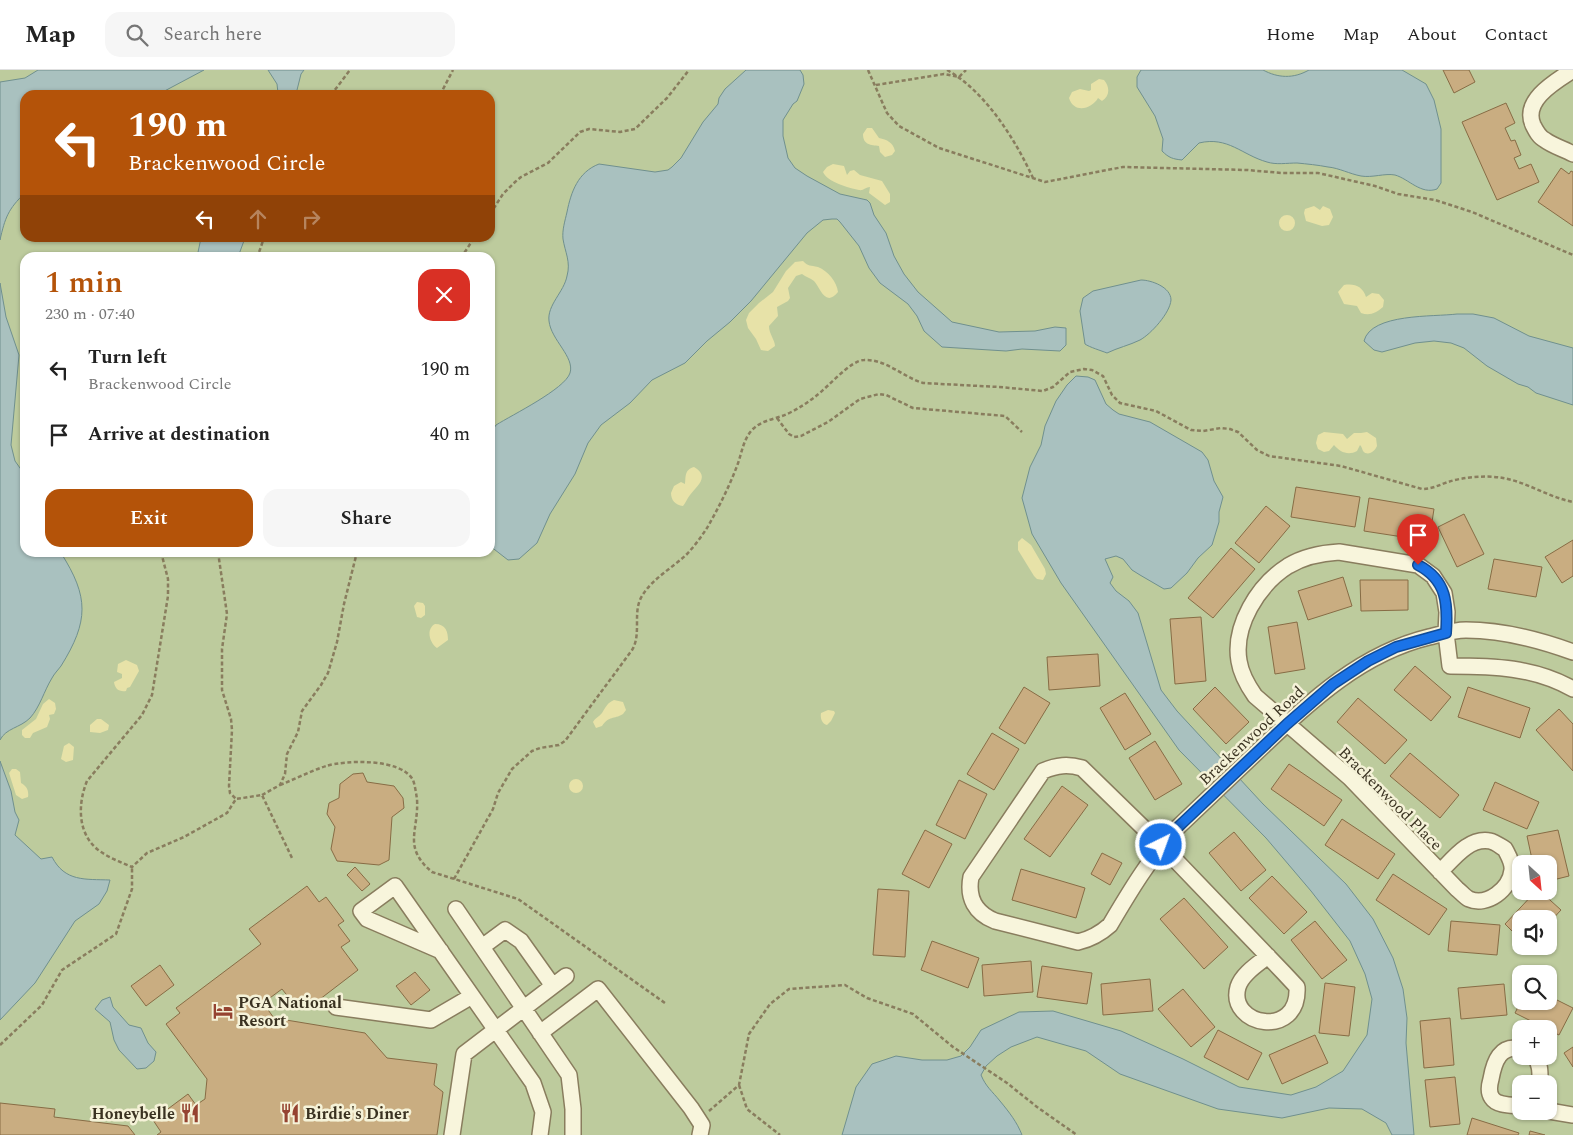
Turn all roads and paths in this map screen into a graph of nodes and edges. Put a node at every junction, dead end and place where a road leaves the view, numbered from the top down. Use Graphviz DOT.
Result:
graph roads {
  1 [pos="350,70"];
  2 [pos="453,70"];
  3 [pos="689,70"];
  4 [pos="868,70"];
  5 [pos="947,70"];
  6 [pos="966,70"];
  7 [pos="1573,70"];
  8 [pos="959,77"];
  9 [pos="876,85"];
  10 [pos="335,90"];
  11 [pos="443,90"];
  12 [pos="1573,154"];
  13 [pos="1033,178"];
  14 [pos="495,207"];
  15 [pos="1573,255"];
  16 [pos="777,418"];
  17 [pos="1022,432"];
  18 [pos="1573,502"];
  19 [pos="162,557"];
  20 [pos="219,557"];
  21 [pos="356,557"];
  22 [pos="1446,633"];
  23 [pos="1572,649"];
  24 [pos="1573,688"];
  25 [pos="1287,724"];
  26 [pos="280,785"];
  27 [pos="262,795"];
  28 [pos="236,798"];
  29 [pos="1161,845"];
  30 [pos="292,858"];
  31 [pos="132,867"];
  32 [pos="1440,872"];
  33 [pos="454,879"];
  34 [pos="456,909"];
  35 [pos="482,947"];
  36 [pos="441,952"];
  37 [pos="1268,956"];
  38 [pos="566,976"];
  39 [pos="553,986"];
  40 [pos="472,996"];
  41 [pos="665,1003"];
  42 [pos="336,1007"];
  43 [pos="524,1008"];
  44 [pos="496,1030"];
  45 [pos="540,1033"];
  46 [pos="0,1045"];
  47 [pos="1512,1048"];
  48 [pos="739,1085"];
  49 [pos="1512,1104"];
  50 [pos="1557,1112"];
  51 [pos="1573,1115"];
  52 [pos="700,1127"];
  53 [pos="452,1135"];
  54 [pos="540,1135"];
  55 [pos="572,1135"];
  56 [pos="780,1135"];
  57 [pos="1077,1135"];
  1 -- 10 [label="path"];
  2 -- 11 [label="path"];
  3 -- 14 [label="path"];
  4 -- 9 [label="path"];
  5 -- 8 [label="path"];
  6 -- 8 [label="path"];
  7 -- 12 [label="street"];
  8 -- 9 [label="path"];
  8 -- 13 [label="path"];
  9 -- 13 [label="path"];
  13 -- 15 [label="path"];
  16 -- 17 [label="path"];
  16 -- 18 [label="path"];
  16 -- 33 [label="path"];
  19 -- 31 [label="path"];
  20 -- 28 [label="path"];
  21 -- 26 [label="path"];
  22 -- 23 [label="street, Brackenwood Road"];
  22 -- 24 [label="street, Brackenwood Place"];
  22 -- 25 [label="street, Brackenwood Road"];
  22 -- 25 [label="street, Brackenwood Place"];
  25 -- 29 [label="street, Brackenwood Road"];
  25 -- 32 [label="street, Brackenwood Place"];
  26 -- 27 [label="path"];
  26 -- 33 [label="path"];
  27 -- 28 [label="path"];
  27 -- 30 [label="path"];
  28 -- 31 [label="path"];
  29 -- 29 [label="street"];
  29 -- 37 [label="street"];
  31 -- 46 [label="path"];
  32 -- 32 [label="street, Brackenwood Place"];
  33 -- 41 [label="path"];
  34 -- 35 [label="street"];
  35 -- 39 [label="street"];
  35 -- 43 [label="street"];
  36 -- 36 [label="street"];
  36 -- 40 [label="street"];
  37 -- 37 [label="street"];
  38 -- 39 [label="street"];
  39 -- 43 [label="street"];
  40 -- 42 [label="street"];
  40 -- 44 [label="street"];
  43 -- 44 [label="street"];
  43 -- 45 [label="street"];
  44 -- 53 [label="street"];
  44 -- 54 [label="street"];
  45 -- 52 [label="street"];
  45 -- 55 [label="street"];
  47 -- 49 [label="street"];
  48 -- 52 [label="path"];
  48 -- 56 [label="path"];
  48 -- 57 [label="path"];
  50 -- 51 [label="street"];
}
